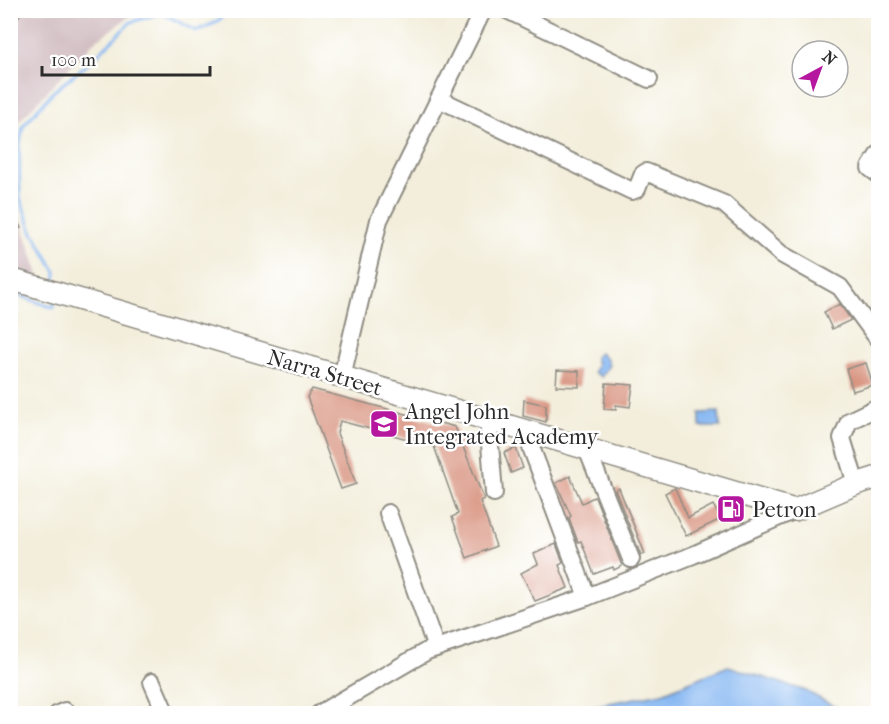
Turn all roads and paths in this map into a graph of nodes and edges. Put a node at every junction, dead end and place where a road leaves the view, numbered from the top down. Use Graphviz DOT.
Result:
graph roads {
  1 [pos="483,10"];
  2 [pos="507,10"];
  3 [pos="649,79"];
  4 [pos="439,99"];
  5 [pos="879,155"];
  6 [pos="879,174"];
  7 [pos="10,279"];
  8 [pos="879,339"];
  9 [pos="342,377"];
  10 [pos="879,407"];
  11 [pos="488,420"];
  12 [pos="525,431"];
  13 [pos="588,449"];
  14 [pos="879,477"];
  15 [pos="856,484"];
  16 [pos="494,493"];
  17 [pos="795,510"];
  18 [pos="388,513"];
  19 [pos="631,559"];
  20 [pos="587,597"];
  21 [pos="436,648"];
  22 [pos="152,682"];
  23 [pos="166,714"];
  24 [pos="319,714"];
  1 -- 4 [label="street"];
  2 -- 3 [label="street"];
  4 -- 8 [label="street"];
  4 -- 9 [label="street"];
  5 -- 6 [label="street"];
  7 -- 9 [label="main road, Narra Street"];
  9 -- 11 [label="main road, Narra Street"];
  10 -- 15 [label="street"];
  11 -- 12 [label="main road, Narra Street"];
  11 -- 16 [label="street"];
  12 -- 13 [label="main road, Narra Street"];
  12 -- 20 [label="street"];
  13 -- 17 [label="main road, Narra Street"];
  13 -- 19 [label="street"];
  14 -- 15 [label="main road"];
  15 -- 17 [label="main road"];
  17 -- 20 [label="street"];
  18 -- 21 [label="street"];
  20 -- 21 [label="street"];
  21 -- 24 [label="street"];
  22 -- 23 [label="street"];
}
